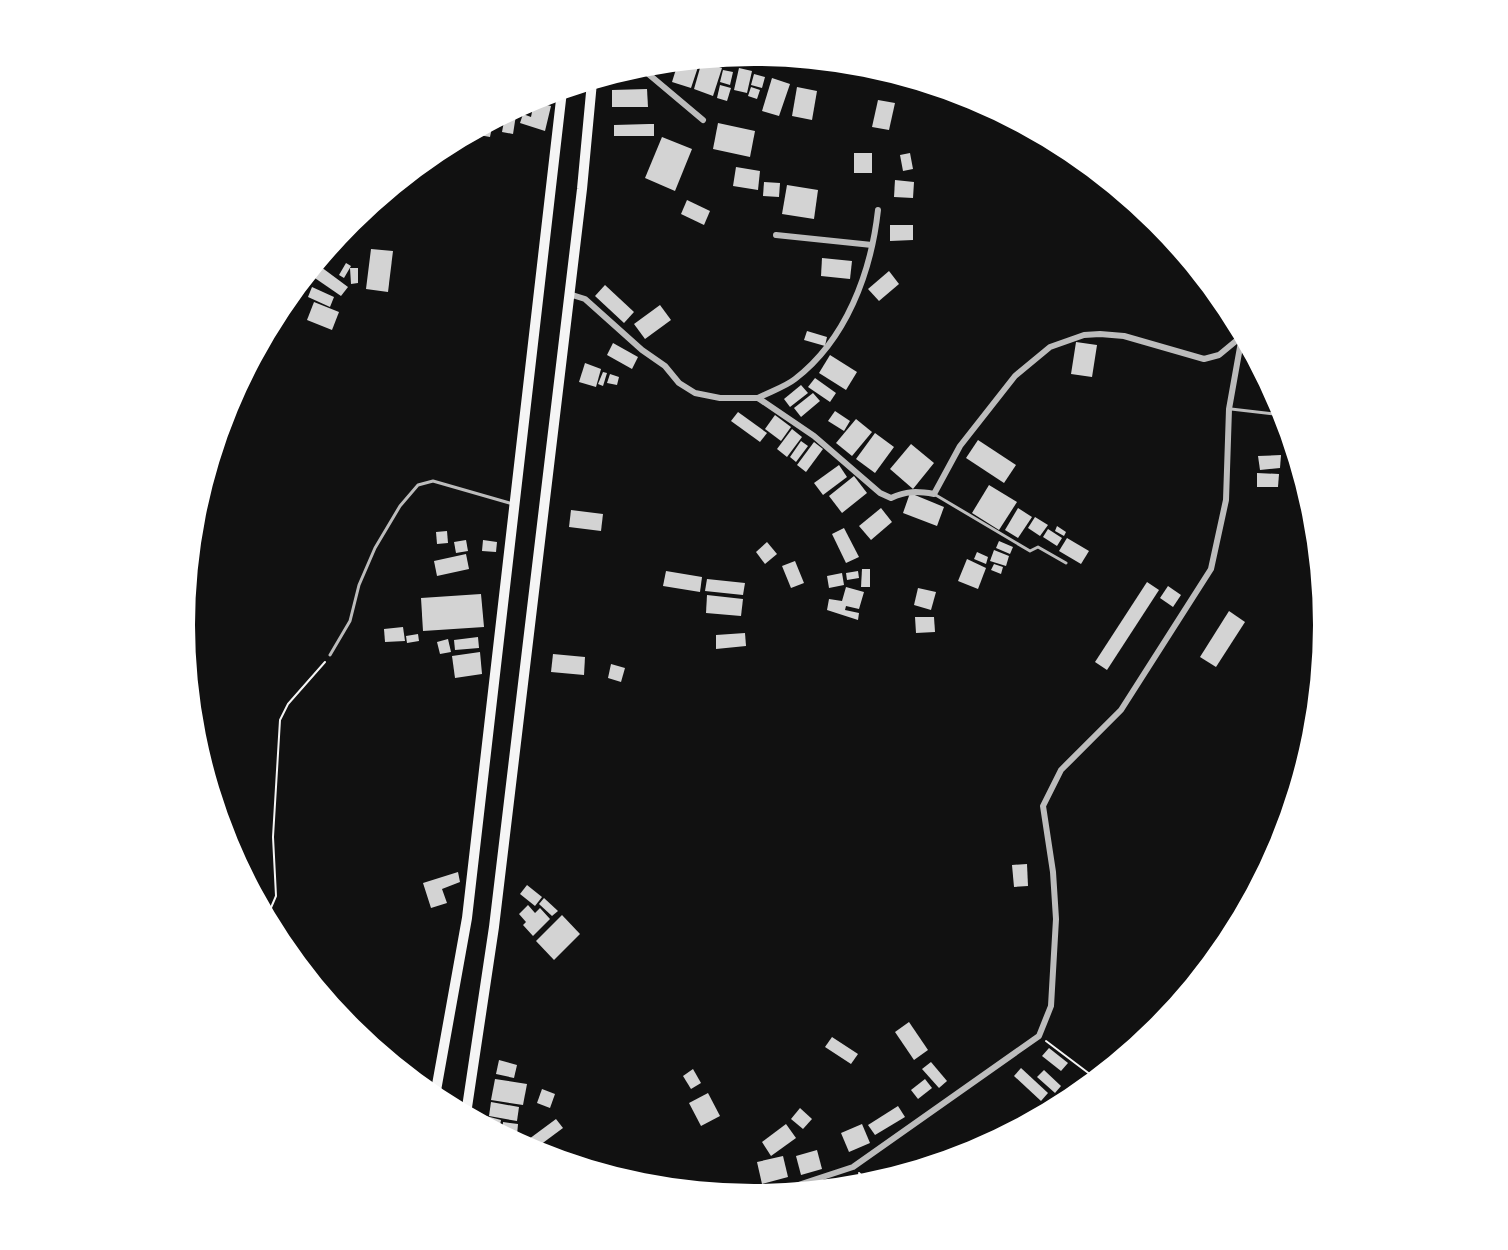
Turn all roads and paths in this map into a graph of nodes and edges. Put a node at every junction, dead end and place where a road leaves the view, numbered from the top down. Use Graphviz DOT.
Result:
graph roads {
  1 [pos="651,76"];
  2 [pos="591,91"];
  3 [pos="561,101"];
  4 [pos="703,120"];
  5 [pos="878,210"];
  6 [pos="776,235"];
  7 [pos="872,245"];
  8 [pos="569,294"];
  9 [pos="1235,342"];
  10 [pos="1240,349"];
  11 [pos="758,398"];
  12 [pos="1229,409"];
  13 [pos="1272,416"];
  14 [pos="934,494"];
  15 [pos="515,504"];
  16 [pos="1066,563"];
  17 [pos="330,655"];
  18 [pos="271,907"];
  19 [pos="1039,1036"];
  20 [pos="1088,1073"];
  21 [pos="437,1085"];
  22 [pos="467,1105"];
  23 [pos="811,1181"];
  1 -- 4 [label="street"];
  2 -- 8 [label="highway"];
  3 -- 15 [label="highway"];
  5 -- 7 [label="street"];
  6 -- 7 [label="street"];
  7 -- 11 [label="street"];
  8 -- 11 [label="street"];
  8 -- 22 [label="highway"];
  9 -- 14 [label="street"];
  10 -- 12 [label="street"];
  11 -- 14 [label="street"];
  12 -- 13 [label="lane"];
  12 -- 19 [label="street"];
  14 -- 16 [label="lane"];
  15 -- 17 [label="lane"];
  15 -- 21 [label="highway"];
  17 -- 18 [label="path"];
  19 -- 20 [label="path"];
  19 -- 23 [label="street"];
}
